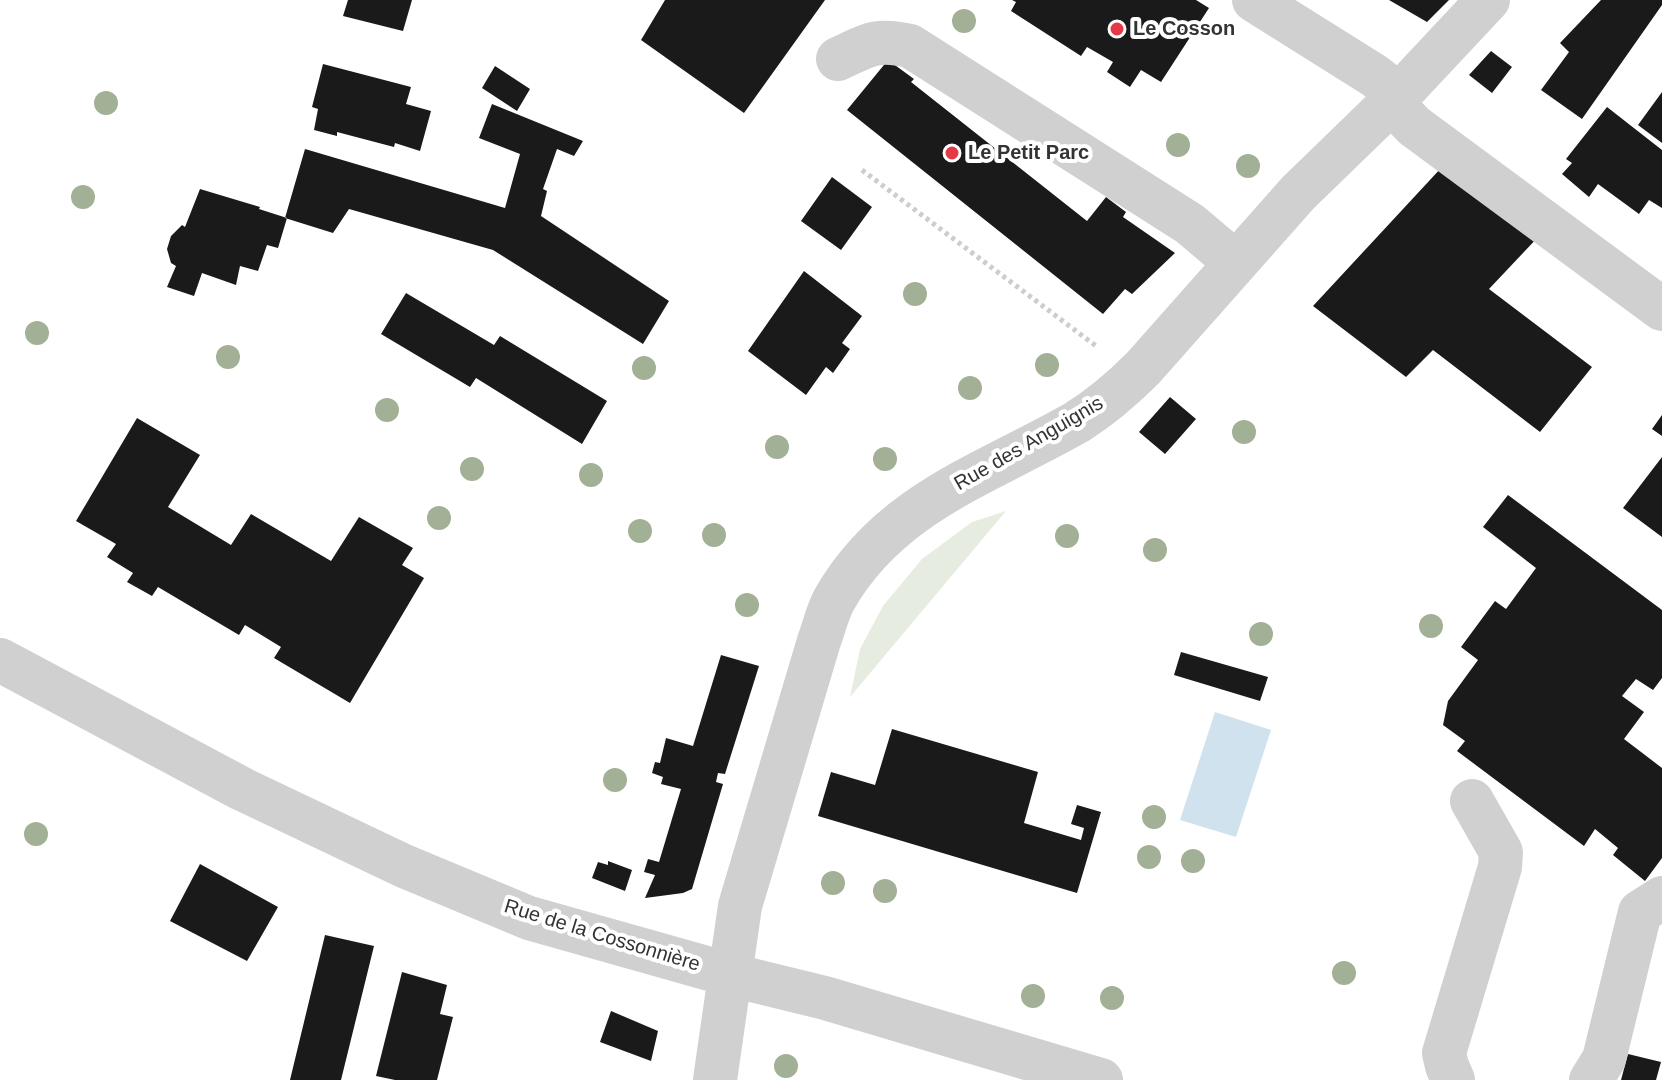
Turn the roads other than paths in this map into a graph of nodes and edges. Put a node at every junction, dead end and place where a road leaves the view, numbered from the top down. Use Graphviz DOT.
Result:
graph roads {
  1 [pos="1254,0"];
  2 [pos="1488,0"];
  3 [pos="838,59"];
  4 [pos="1395,99"];
  5 [pos="1236,263"];
  6 [pos="1662,309"];
  7 [pos="0,660"];
  8 [pos="1472,801"];
  9 [pos="1662,898"];
  10 [pos="731,975"];
  11 [pos="715,1080"];
  12 [pos="1101,1080"];
  13 [pos="1453,1080"];
  14 [pos="1591,1080"];
  1 -- 4 [label="street"];
  2 -- 4 [label="street, Rue des Anguignis"];
  3 -- 5 [label="street"];
  4 -- 5 [label="street, Rue des Anguignis"];
  4 -- 6 [label="street"];
  5 -- 10 [label="street, Rue des Anguignis"];
  7 -- 10 [label="street, Rue de la Cossonnière"];
  8 -- 13 [label="street"];
  9 -- 14 [label="street"];
  10 -- 11 [label="street, Rue des Anguignis"];
  10 -- 12 [label="street, Rue de la Cossonnière"];
}
